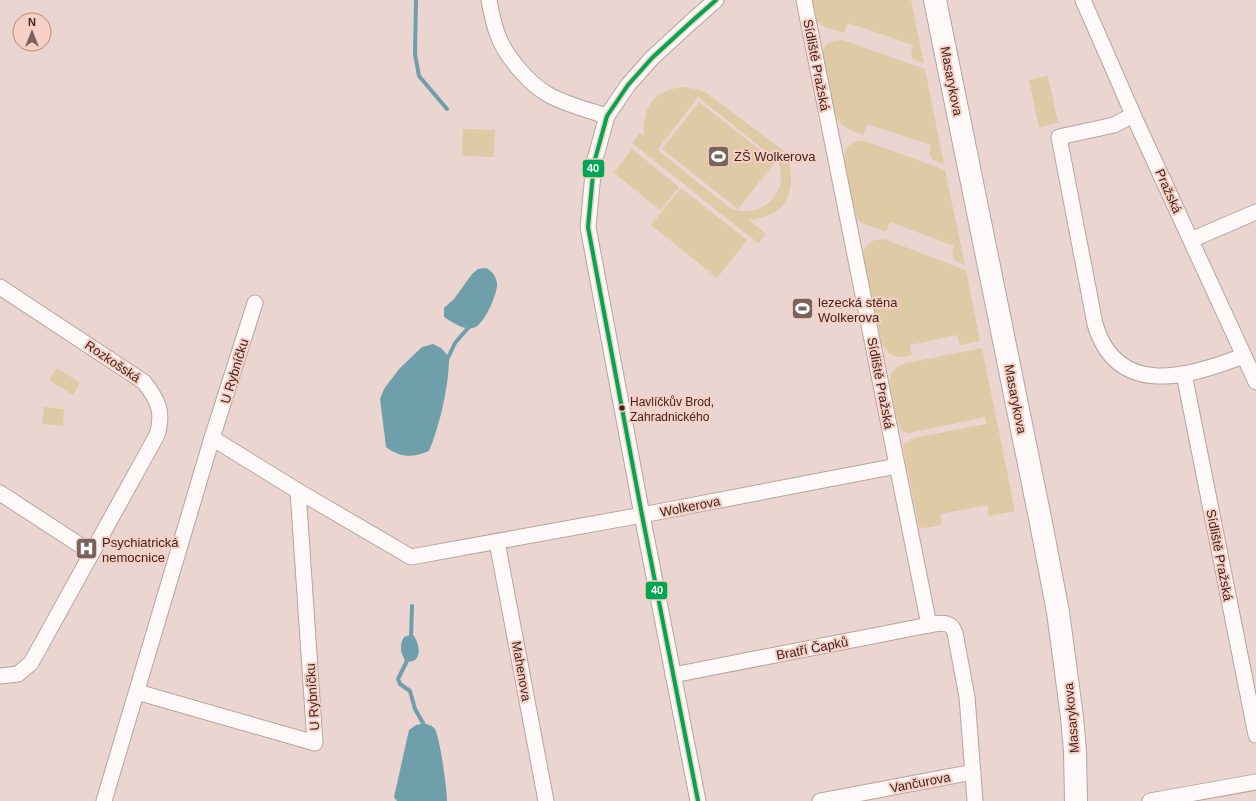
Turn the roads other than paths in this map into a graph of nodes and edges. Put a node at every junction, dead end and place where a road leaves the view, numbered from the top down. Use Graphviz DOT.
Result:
graph roads {
  1 [pos="489,0"];
  2 [pos="716,0"];
  3 [pos="804,0"];
  4 [pos="935,0"];
  5 [pos="1083,0"];
  6 [pos="1134,115"];
  7 [pos="607,116"];
  8 [pos="1256,212"];
  9 [pos="1191,240"];
  10 [pos="0,287"];
  11 [pos="255,303"];
  12 [pos="1244,356"];
  13 [pos="1184,374"];
  14 [pos="1256,382"];
  15 [pos="212,438"];
  16 [pos="897,466"];
  17 [pos="298,491"];
  18 [pos="0,492"];
  19 [pos="642,515"];
  20 [pos="497,542"];
  21 [pos="92,553"];
  22 [pos="929,625"];
  23 [pos="0,676"];
  24 [pos="672,676"];
  25 [pos="137,692"];
  26 [pos="1256,735"];
  27 [pos="973,772"];
  28 [pos="1256,782"];
  29 [pos="104,801"];
  30 [pos="546,801"];
  31 [pos="698,801"];
  32 [pos="820,801"];
  33 [pos="975,801"];
  34 [pos="1076,801"];
  35 [pos="1150,801"];
  1 -- 7 [label="street"];
  2 -- 7 [label="street"];
  3 -- 16 [label="street, Sídliště Pražská"];
  4 -- 34 [label="main road, Masarykova"];
  5 -- 6 [label="street, Pražská"];
  6 -- 9 [label="street, Pražská"];
  6 -- 13 [label="street"];
  7 -- 19 [label="street"];
  8 -- 9 [label="street"];
  9 -- 12 [label="street, Pražská"];
  10 -- 21 [label="street, Rozkošská"];
  11 -- 15 [label="street, U Rybníčku"];
  12 -- 13 [label="street"];
  12 -- 14 [label="street, Pražská"];
  13 -- 26 [label="street, Sídliště Pražská"];
  15 -- 17 [label="street"];
  15 -- 25 [label="street, U Rybníčku"];
  16 -- 19 [label="street, Wolkerova"];
  16 -- 22 [label="street, Sídliště Pražská"];
  17 -- 20 [label="street, Wolkerova"];
  17 -- 25 [label="street, U Rybníčku"];
  18 -- 21 [label="street"];
  19 -- 20 [label="street, Wolkerova"];
  19 -- 24 [label="street"];
  20 -- 30 [label="street, Mahenova"];
  21 -- 23 [label="street, Rozkošská"];
  22 -- 24 [label="street, Bratří Čapků"];
  22 -- 27 [label="street, Bratří Čapků"];
  24 -- 31 [label="street"];
  25 -- 29 [label="street, U Rybníčku"];
  27 -- 32 [label="street, Vančurova"];
  27 -- 33 [label="street"];
  28 -- 35 [label="street"];
}
